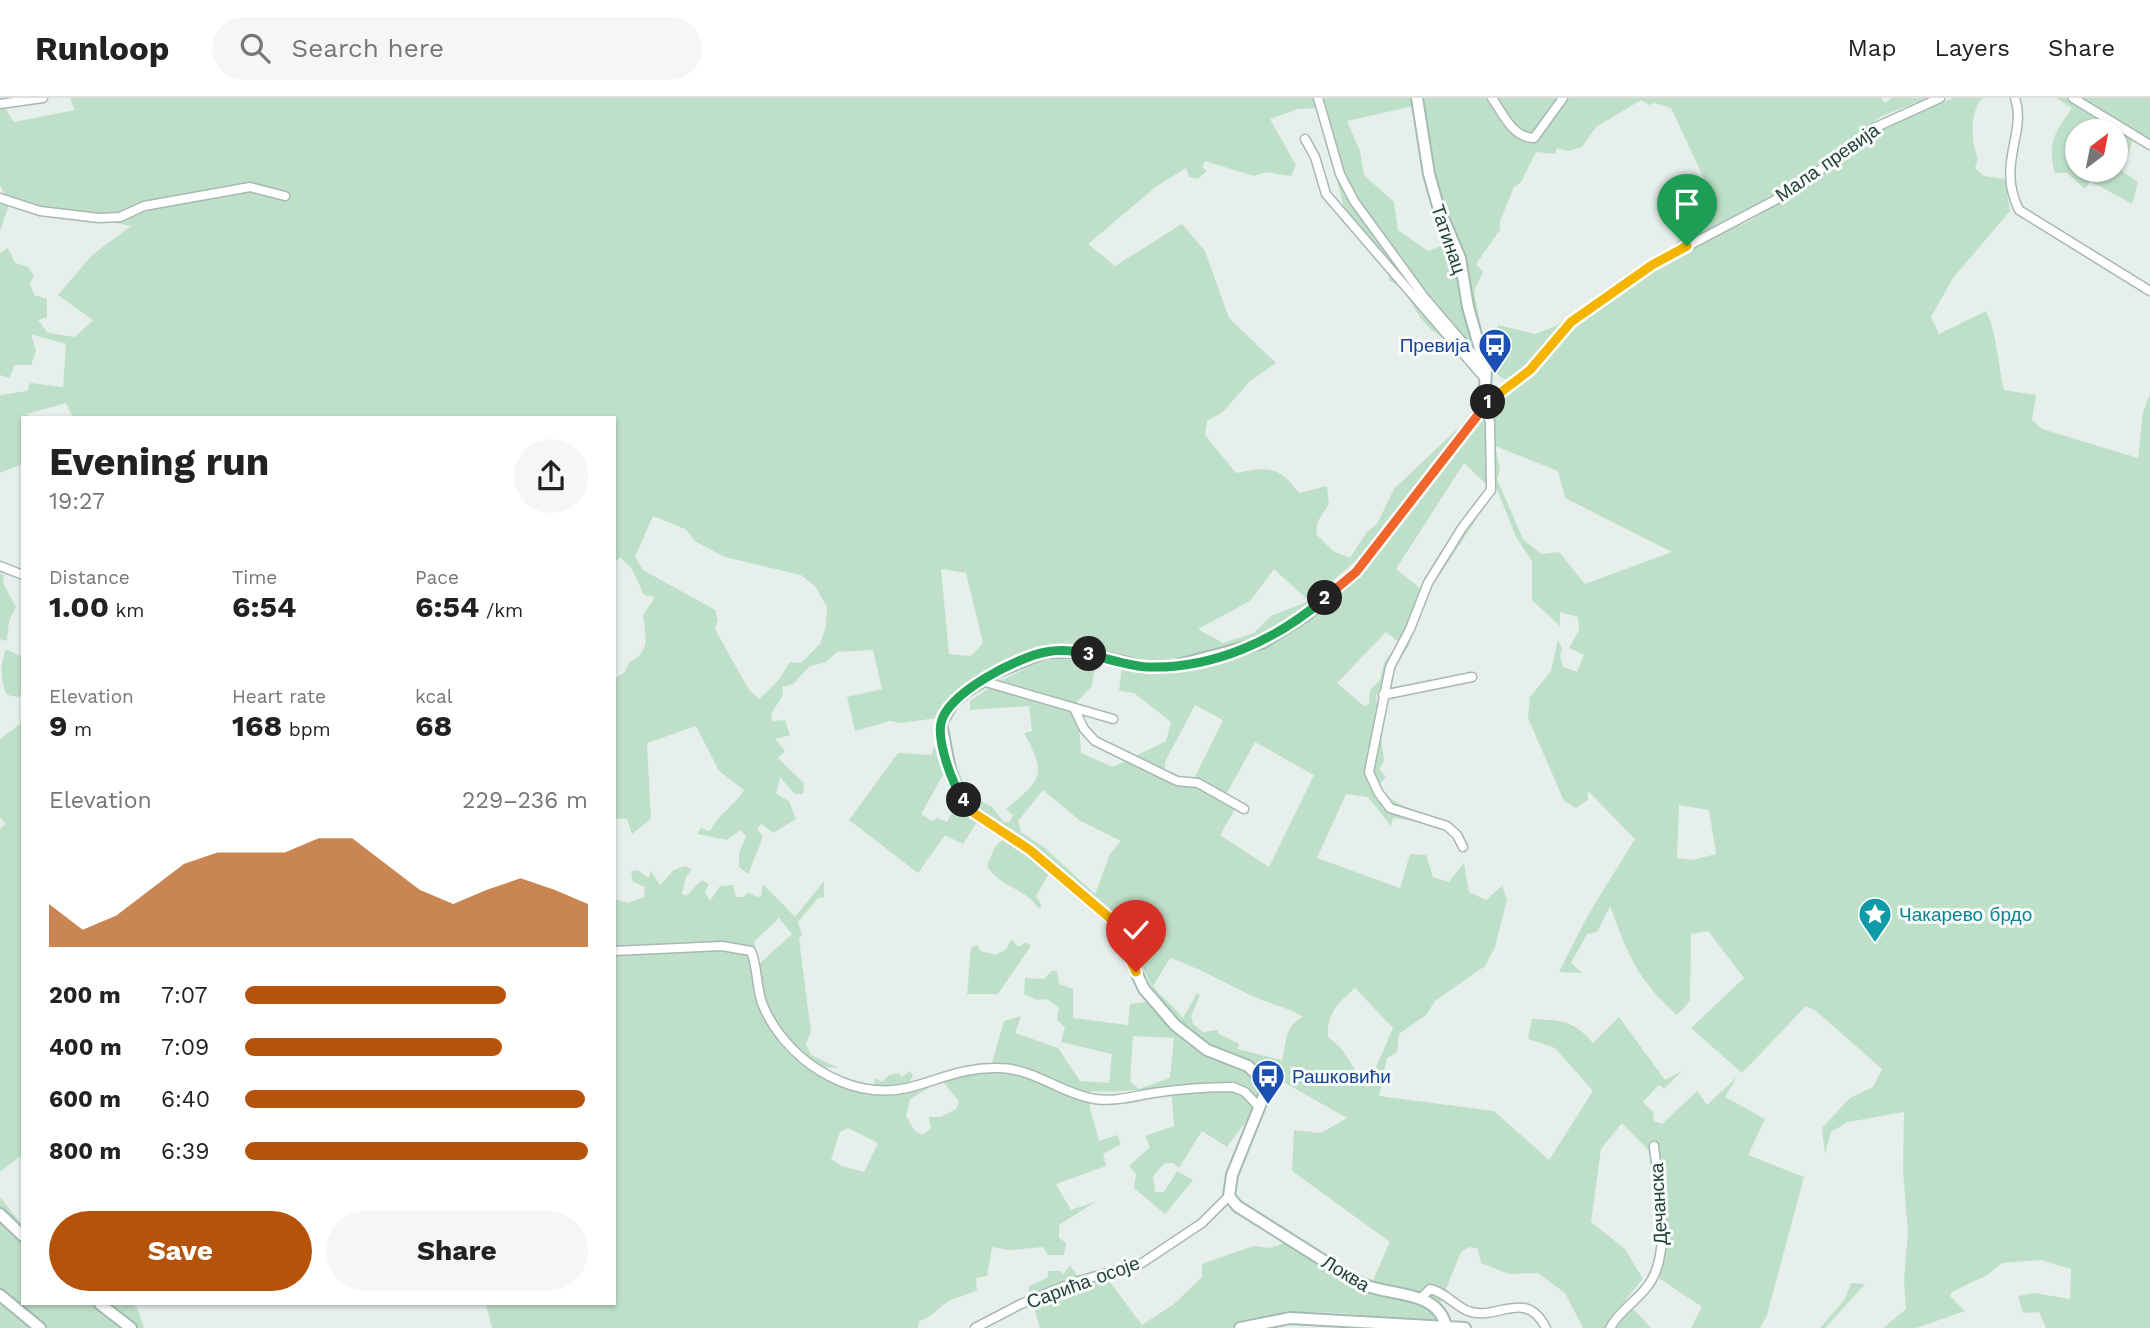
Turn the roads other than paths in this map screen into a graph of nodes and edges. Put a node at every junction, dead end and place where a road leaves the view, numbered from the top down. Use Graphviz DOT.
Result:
graph roads {
  1 [pos="43,98"];
  2 [pos="1318,98"];
  3 [pos="1417,98"];
  4 [pos="1492,98"];
  5 [pos="1563,98"];
  6 [pos="1940,98"];
  7 [pos="2015,98"];
  8 [pos="2073,98"];
  9 [pos="0,104"];
  10 [pos="1305,139"];
  11 [pos="2150,145"];
  12 [pos="285,196"];
  13 [pos="0,198"];
  14 [pos="2150,291"];
  15 [pos="1485,374"];
  16 [pos="1484,407"];
  17 [pos="0,566"];
  18 [pos="21,574"];
  19 [pos="1472,677"];
  20 [pos="982,681"];
  21 [pos="1383,695"];
  22 [pos="1074,708"];
  23 [pos="1113,719"];
  24 [pos="1244,809"];
  25 [pos="1463,847"];
  26 [pos="616,951"];
  27 [pos="1260,1108"];
  28 [pos="1654,1146"];
  29 [pos="1229,1196"];
  30 [pos="0,1214"];
  31 [pos="21,1234"];
  32 [pos="0,1294"];
  33 [pos="1421,1298"];
  34 [pos="101,1305"];
  35 [pos="1446,1326"];
  36 [pos="40,1328"];
  37 [pos="131,1328"];
  38 [pos="975,1328"];
  39 [pos="1240,1328"];
  40 [pos="1465,1328"];
  41 [pos="1546,1328"];
  42 [pos="1610,1328"];
  1 -- 9 [label="street"];
  2 -- 15 [label="street"];
  3 -- 15 [label="street, Татинац"];
  4 -- 5 [label="street"];
  6 -- 16 [label="street, Мала превија"];
  7 -- 14 [label="street"];
  8 -- 11 [label="street"];
  10 -- 15 [label="street"];
  12 -- 13 [label="street"];
  15 -- 16 [label="street"];
  16 -- 20 [label="street"];
  16 -- 21 [label="street"];
  17 -- 18 [label="street"];
  19 -- 21 [label="street"];
  20 -- 22 [label="street"];
  20 -- 27 [label="street"];
  21 -- 25 [label="street"];
  22 -- 23 [label="street"];
  22 -- 24 [label="street"];
  26 -- 27 [label="street"];
  27 -- 29 [label="street"];
  28 -- 42 [label="street, Дечанска"];
  29 -- 33 [label="street, Локва"];
  29 -- 38 [label="street, Сарића осоје"];
  30 -- 31 [label="street"];
  32 -- 36 [label="street"];
  33 -- 35 [label="street"];
  33 -- 41 [label="street"];
  34 -- 37 [label="street"];
  35 -- 39 [label="street"];
  35 -- 40 [label="street"];
}
